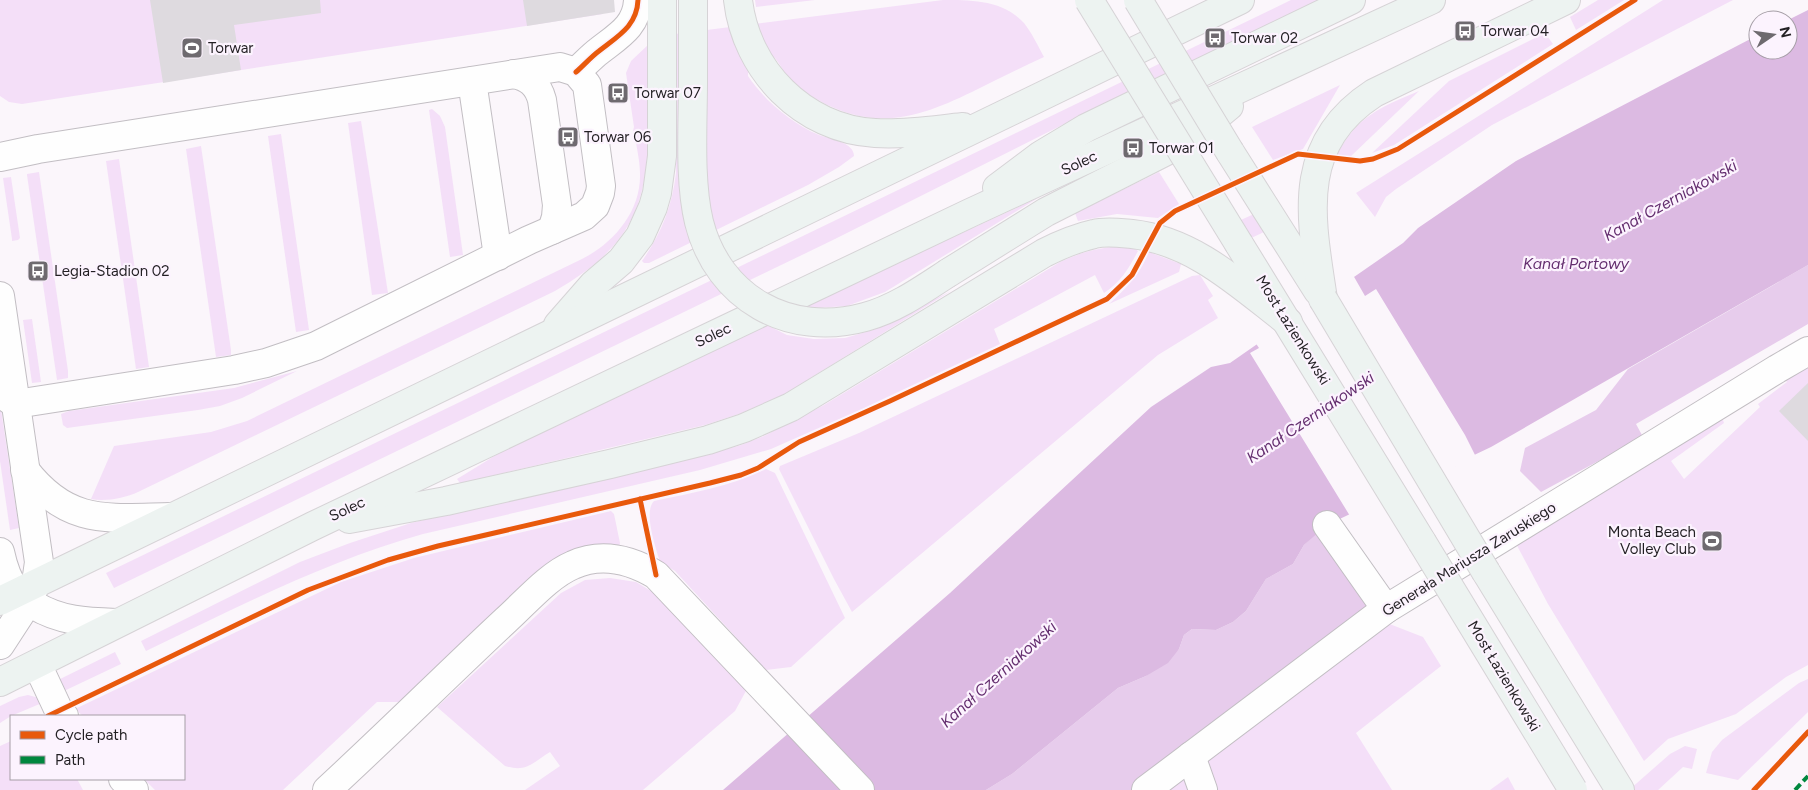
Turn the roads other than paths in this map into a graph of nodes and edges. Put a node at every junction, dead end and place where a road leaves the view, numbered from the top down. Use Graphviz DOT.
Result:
graph roads {
  1 [pos="638,0"];
  2 [pos="662,0"];
  3 [pos="693,0"];
  4 [pos="738,0"];
  5 [pos="1089,0"];
  6 [pos="1138,0"];
  7 [pos="1240,0"];
  8 [pos="1351,0"];
  9 [pos="1431,0"];
  10 [pos="1565,0"];
  11 [pos="576,72"];
  12 [pos="514,74"];
  13 [pos="1263,78"];
  14 [pos="472,81"];
  15 [pos="982,125"];
  16 [pos="0,157"];
  17 [pos="970,212"];
  18 [pos="552,230"];
  19 [pos="498,256"];
  20 [pos="0,296"];
  21 [pos="1323,299"];
  22 [pos="1288,322"];
  23 [pos="548,335"];
  24 [pos="1808,352"];
  25 [pos="8,399"];
  26 [pos="26,470"];
  27 [pos="171,517"];
  28 [pos="1327,525"];
  29 [pos="313,526"];
  30 [pos="0,552"];
  31 [pos="20,595"];
  32 [pos="1386,609"];
  33 [pos="116,623"];
  34 [pos="0,645"];
  35 [pos="37,664"];
  36 [pos="0,682"];
  37 [pos="63,715"];
  38 [pos="1191,756"];
  39 [pos="124,780"];
  40 [pos="134,790"];
  41 [pos="328,790"];
  42 [pos="860,790"];
  43 [pos="1146,790"];
  44 [pos="1203,790"];
  45 [pos="1573,790"];
  46 [pos="1620,790"];
  1 -- 11 [label="street"];
  2 -- 23 [label="main road"];
  3 -- 13 [label="main road, bridge"];
  4 -- 15 [label="main road"];
  5 -- 22 [label="main road, Most Łazienkowski, bridge"];
  6 -- 21 [label="main road, bridge"];
  7 -- 15 [label="main road"];
  8 -- 17 [label="main road"];
  9 -- 13 [label="main road, Solec"];
  10 -- 21 [label="main road"];
  11 -- 12 [label="street"];
  11 -- 18 [label="street"];
  12 -- 14 [label="street"];
  12 -- 18 [label="street"];
  13 -- 17 [label="main road, Solec"];
  14 -- 16 [label="street"];
  14 -- 19 [label="street"];
  15 -- 23 [label="main road"];
  17 -- 29 [label="main road, Solec"];
  18 -- 19 [label="street"];
  19 -- 25 [label="street"];
  20 -- 25 [label="street"];
  21 -- 46 [label="main road, bridge"];
  22 -- 29 [label="main road"];
  22 -- 45 [label="main road, Most Łazienkowski, bridge"];
  23 -- 27 [label="main road"];
  24 -- 32 [label="street, Generała Mariusza Zaruskiego"];
  25 -- 26 [label="street"];
  26 -- 27 [label="street"];
  26 -- 31 [label="street"];
  27 -- 31 [label="main road"];
  28 -- 32 [label="street"];
  29 -- 33 [label="main road, Solec"];
  30 -- 31 [label="street"];
  31 -- 33 [label="street"];
  31 -- 34 [label="street"];
  32 -- 38 [label="street, Generała Mariusza Zaruskiego"];
  33 -- 35 [label="main road, Solec"];
  35 -- 36 [label="main road, Solec"];
  35 -- 37 [label="street"];
  38 -- 43 [label="street, Generała Mariusza Zaruskiego"];
  38 -- 44 [label="street"];
  39 -- 40 [label="street"];
  41 -- 42 [label="street"];
}
